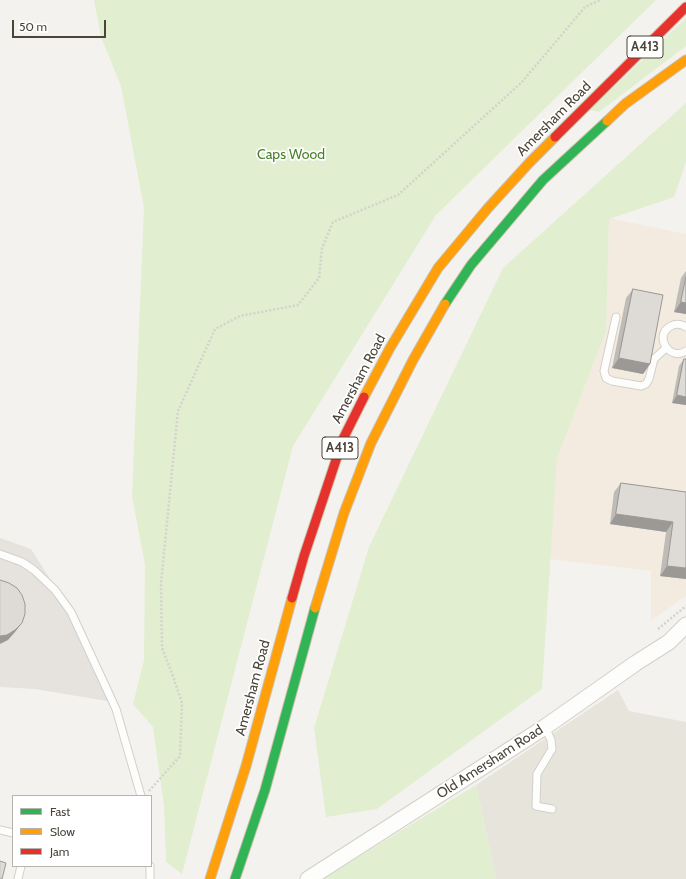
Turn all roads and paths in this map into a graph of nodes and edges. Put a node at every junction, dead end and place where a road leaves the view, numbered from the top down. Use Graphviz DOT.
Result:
graph roads {
  1 [pos="600,0"];
  2 [pos="686,7"];
  3 [pos="686,60"];
  4 [pos="616,317"];
  5 [pos="686,327"];
  6 [pos="666,348"];
  7 [pos="686,351"];
  8 [pos="0,554"];
  9 [pos="686,606"];
  10 [pos="686,625"];
  11 [pos="658,629"];
  12 [pos="686,637"];
  13 [pos="669,642"];
  14 [pos="545,727"];
  15 [pos="141,795"];
  16 [pos="146,795"];
  17 [pos="552,809"];
  18 [pos="0,830"];
  19 [pos="12,833"];
  20 [pos="21,867"];
  21 [pos="150,867"];
  22 [pos="18,879"];
  23 [pos="150,879"];
  24 [pos="210,879"];
  25 [pos="235,879"];
  26 [pos="308,879"];
  1 -- 16 [label="path"];
  2 -- 24 [label="highway, Amersham Road / A413"];
  3 -- 25 [label="highway, A413"];
  4 -- 6 [label="lane"];
  5 -- 6 [label="lane"];
  6 -- 7 [label="lane"];
  8 -- 15 [label="lane"];
  9 -- 11 [label="path"];
  10 -- 13 [label="street, Old Amersham Road"];
  12 -- 13 [label="street, Old Amersham Road"];
  13 -- 14 [label="street, Old Amersham Road"];
  14 -- 17 [label="lane"];
  14 -- 26 [label="street, Old Amersham Road"];
  18 -- 19 [label="lane"];
  20 -- 22 [label="lane"];
  21 -- 23 [label="lane"];
}
